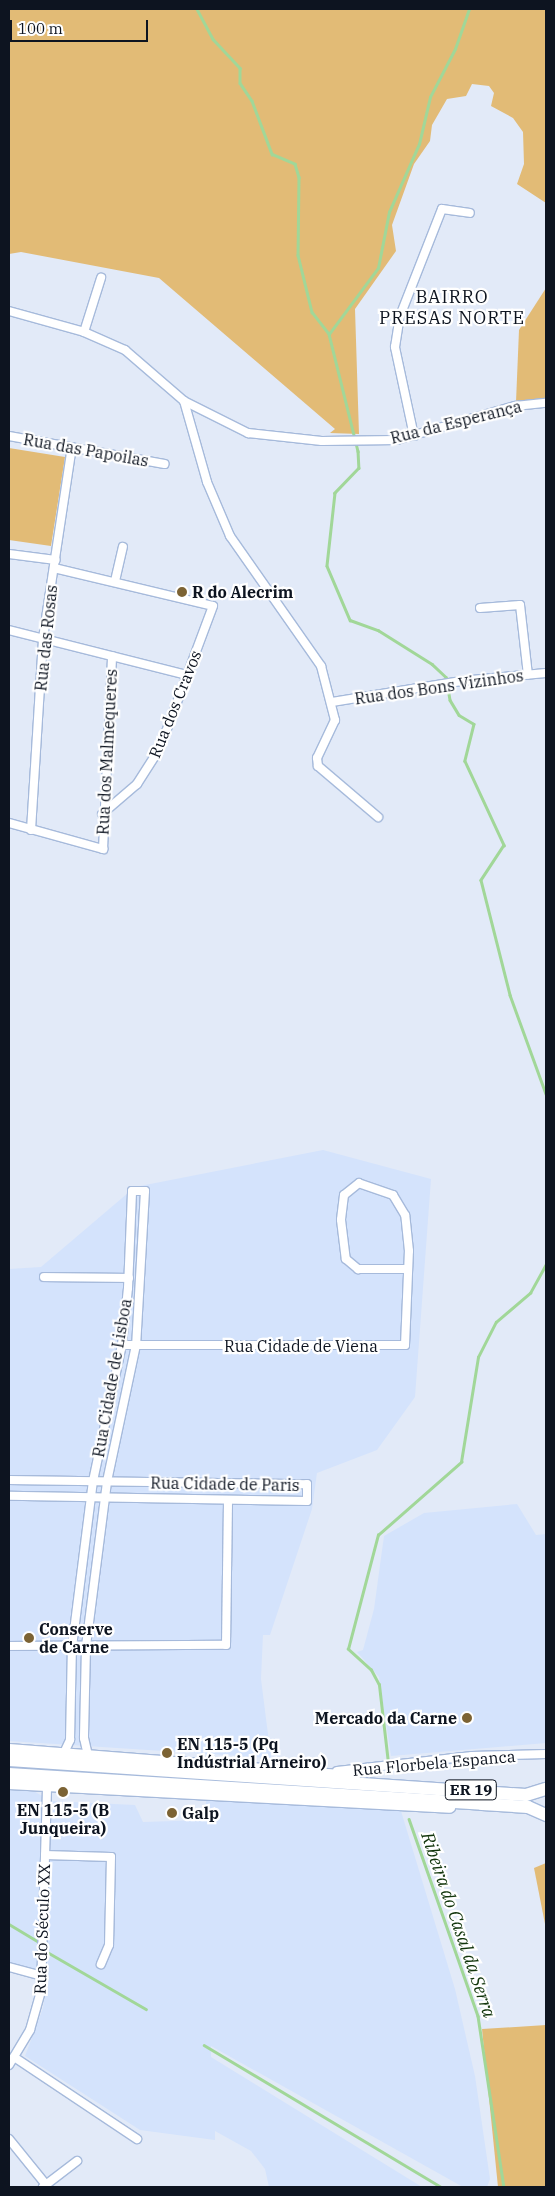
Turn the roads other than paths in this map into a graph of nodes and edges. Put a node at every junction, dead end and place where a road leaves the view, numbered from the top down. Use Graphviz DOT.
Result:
graph roads {
  1 [pos="470,213"];
  2 [pos="101,278"];
  3 [pos="9,311"];
  4 [pos="84,332"];
  5 [pos="184,401"];
  6 [pos="546,403"];
  7 [pos="9,436"];
  8 [pos="414,436"];
  9 [pos="72,447"];
  10 [pos="164,464"];
  11 [pos="123,547"];
  12 [pos="9,554"];
  13 [pos="55,564"];
  14 [pos="115,581"];
  15 [pos="480,608"];
  16 [pos="9,630"];
  17 [pos="43,638"];
  18 [pos="112,656"];
  19 [pos="546,673"];
  20 [pos="187,674"];
  21 [pos="528,675"];
  22 [pos="332,702"];
  23 [pos="102,814"];
  24 [pos="378,817"];
  25 [pos="9,823"];
  26 [pos="31,830"];
  27 [pos="408,1269"];
  28 [pos="44,1277"];
  29 [pos="129,1278"];
  30 [pos="122,1344"];
  31 [pos="136,1345"];
  32 [pos="9,1480"];
  33 [pos="93,1481"];
  34 [pos="108,1482"];
  35 [pos="9,1496"];
  36 [pos="91,1497"];
  37 [pos="106,1498"];
  38 [pos="228,1500"];
  39 [pos="9,1646"];
  40 [pos="72,1647"];
  41 [pos="86,1647"];
  42 [pos="9,1750"];
  43 [pos="546,1754"];
  44 [pos="63,1755"];
  45 [pos="88,1756"];
  46 [pos="9,1760"];
  47 [pos="321,1772"];
  48 [pos="9,1774"];
  49 [pos="9,1783"];
  50 [pos="395,1784"];
  51 [pos="47,1786"];
  52 [pos="546,1789"];
  53 [pos="482,1804"];
  54 [pos="546,1815"];
  55 [pos="45,1856"];
  56 [pos="101,1964"];
  57 [pos="9,1967"];
  58 [pos="42,1976"];
  59 [pos="14,2057"];
  60 [pos="9,2064"];
  61 [pos="9,2139"];
  62 [pos="137,2139"];
  63 [pos="77,2161"];
  64 [pos="45,2186"];
  1 -- 8 [label="street"];
  2 -- 4 [label="street"];
  3 -- 4 [label="street, Rua da Esperança"];
  4 -- 5 [label="street, Rua da Esperança"];
  5 -- 8 [label="street, Rua da Esperança"];
  5 -- 22 [label="street"];
  6 -- 8 [label="street, Rua da Esperança"];
  7 -- 9 [label="street, Rua das Papoilas"];
  9 -- 10 [label="street, Rua das Papoilas"];
  9 -- 13 [label="street, Rua das Rosas"];
  11 -- 14 [label="street"];
  12 -- 13 [label="street"];
  13 -- 14 [label="street"];
  13 -- 17 [label="street, Rua das Rosas"];
  14 -- 20 [label="street, Rua dos Cravos"];
  15 -- 21 [label="street"];
  16 -- 17 [label="street"];
  17 -- 18 [label="street"];
  17 -- 26 [label="street, Rua das Rosas"];
  18 -- 20 [label="street"];
  18 -- 23 [label="street, Rua dos Malmequeres"];
  19 -- 21 [label="street, Rua dos Bons Vizinhos"];
  20 -- 23 [label="street, Rua dos Cravos"];
  21 -- 22 [label="street, Rua dos Bons Vizinhos"];
  22 -- 24 [label="street"];
  23 -- 26 [label="street, Rua dos Malmequeres"];
  25 -- 26 [label="street"];
  27 -- 27 [label="street, Rua Cidade de Viena"];
  27 -- 31 [label="street, Rua Cidade de Viena"];
  28 -- 29 [label="street"];
  29 -- 30 [label="street, Rua Cidade de Lisboa"];
  29 -- 31 [label="street, Rua Cidade de Lisboa"];
  30 -- 31 [label="street, Rua Cidade de Viena"];
  30 -- 33 [label="street, Rua Cidade de Lisboa"];
  31 -- 34 [label="street, Rua Cidade de Lisboa"];
  32 -- 33 [label="street, Rua Cidade de Paris"];
  33 -- 34 [label="street, Rua Cidade de Paris"];
  33 -- 36 [label="street, Rua Cidade de Lisboa"];
  34 -- 37 [label="street, Rua Cidade de Lisboa"];
  34 -- 38 [label="street, Rua Cidade de Paris"];
  35 -- 36 [label="street, Rua Cidade de Paris"];
  36 -- 37 [label="street, Rua Cidade de Paris"];
  36 -- 40 [label="street, Rua Cidade de Lisboa"];
  37 -- 38 [label="street, Rua Cidade de Paris"];
  37 -- 41 [label="street, Rua Cidade de Lisboa"];
  38 -- 41 [label="street"];
  39 -- 40 [label="street"];
  40 -- 41 [label="street"];
  40 -- 44 [label="street, Rua Cidade de Lisboa"];
  41 -- 45 [label="street, Rua Cidade de Lisboa"];
  42 -- 44 [label="highway"];
  43 -- 47 [label="street, Rua Florbela Espanca"];
  44 -- 45 [label="highway"];
  45 -- 47 [label="highway"];
  46 -- 50 [label="highway, ER 19"];
  47 -- 50 [label="highway"];
  48 -- 53 [label="highway"];
  49 -- 51 [label="highway"];
  50 -- 52 [label="highway, ER 19"];
  51 -- 53 [label="highway"];
  51 -- 55 [label="street, Rua do Século XX"];
  53 -- 54 [label="highway"];
  55 -- 56 [label="street"];
  55 -- 58 [label="street, Rua do Século XX"];
  57 -- 58 [label="street"];
  58 -- 59 [label="street, Rua do Século XX"];
  59 -- 60 [label="street, Rua do Século XX"];
  59 -- 62 [label="street"];
  61 -- 64 [label="street"];
  63 -- 64 [label="street"];
}
